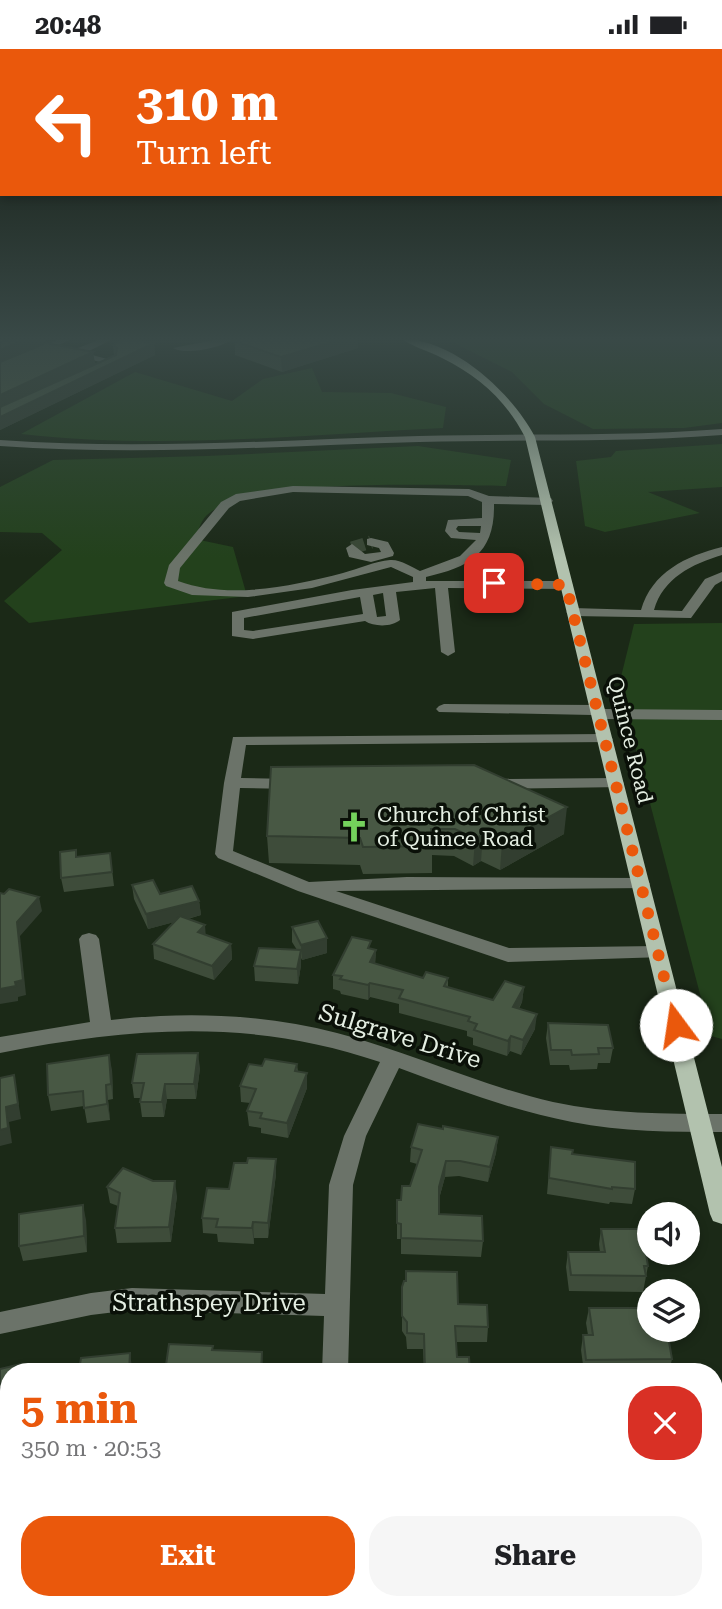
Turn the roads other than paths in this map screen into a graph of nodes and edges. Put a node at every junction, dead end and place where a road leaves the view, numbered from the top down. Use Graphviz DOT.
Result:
graph roads {
  1 [pos="518,412"];
  2 [pos="722,432"];
  3 [pos="530,437"];
  4 [pos="0,443"];
  5 [pos="488,500"];
  6 [pos="547,501"];
  7 [pos="487,522"];
  8 [pos="485,537"];
  9 [pos="371,542"];
  10 [pos="352,548"];
  11 [pos="722,551"];
  12 [pos="386,560"];
  13 [pos="722,576"];
  14 [pos="419,580"];
  15 [pos="441,584"];
  16 [pos="566,585"];
  17 [pos="389,590"];
  18 [pos="366,593"];
  19 [pos="573,612"];
  20 [pos="647,612"];
  21 [pos="367,617"];
  22 [pos="448,652"];
  23 [pos="444,709"];
  24 [pos="598,712"];
  25 [pos="722,715"];
  26 [pos="605,739"];
  27 [pos="232,783"];
  28 [pos="616,783"];
  29 [pos="311,784"];
  30 [pos="478,784"];
  31 [pos="641,884"];
  32 [pos="305,887"];
  33 [pos="89,939"];
  34 [pos="657,952"];
  35 [pos="101,1026"];
  36 [pos="0,1045"];
  37 [pos="393,1058"];
  38 [pos="711,1123"];
  39 [pos="722,1214"];
  40 [pos="337,1305"];
  41 [pos="0,1323"];
  42 [pos="335,1363"];
  1 -- 3 [label="main road, Quince Road"];
  2 -- 3 [label="street"];
  3 -- 4 [label="street"];
  3 -- 6 [label="main road, Quince Road"];
  5 -- 6 [label="street"];
  5 -- 7 [label="street"];
  5 -- 12 [label="street"];
  6 -- 16 [label="main road, Quince Road"];
  7 -- 8 [label="street"];
  7 -- 8 [label="street"];
  8 -- 14 [label="street"];
  9 -- 12 [label="street"];
  10 -- 12 [label="street"];
  11 -- 20 [label="street"];
  12 -- 14 [label="street"];
  13 -- 20 [label="street"];
  14 -- 15 [label="street"];
  14 -- 17 [label="street"];
  15 -- 16 [label="street"];
  15 -- 22 [label="street"];
  16 -- 19 [label="main road, Quince Road"];
  17 -- 18 [label="street"];
  17 -- 21 [label="street"];
  18 -- 21 [label="street"];
  18 -- 21 [label="street"];
  19 -- 20 [label="street"];
  19 -- 24 [label="main road, Quince Road"];
  23 -- 24 [label="street"];
  24 -- 25 [label="street"];
  24 -- 26 [label="main road, Quince Road"];
  26 -- 27 [label="street"];
  26 -- 28 [label="main road, Quince Road"];
  27 -- 29 [label="street"];
  27 -- 32 [label="street"];
  28 -- 30 [label="street"];
  28 -- 31 [label="main road, Quince Road"];
  31 -- 32 [label="street"];
  31 -- 34 [label="main road, Quince Road"];
  32 -- 34 [label="street"];
  33 -- 35 [label="street"];
  34 -- 38 [label="main road, Quince Road"];
  35 -- 36 [label="street, Sulgrave Drive"];
  35 -- 37 [label="street, Sulgrave Drive"];
  37 -- 38 [label="street, Sulgrave Drive"];
  37 -- 40 [label="street"];
  38 -- 39 [label="main road, Quince Road"];
  40 -- 41 [label="street, Strathspey Drive"];
  40 -- 42 [label="street"];
}
